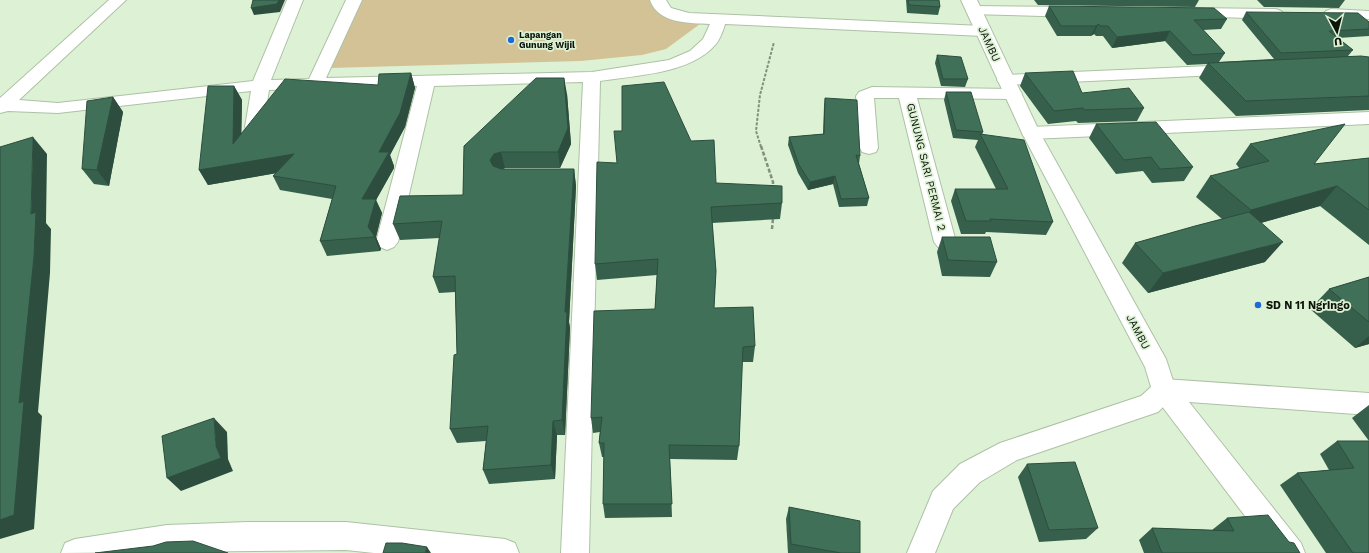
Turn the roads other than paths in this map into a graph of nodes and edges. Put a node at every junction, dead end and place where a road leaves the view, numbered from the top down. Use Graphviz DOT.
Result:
graph roads {
  1 [pos="118,0"];
  2 [pos="295,0"];
  3 [pos="354,0"];
  4 [pos="658,0"];
  5 [pos="971,5"];
  6 [pos="1092,12"];
  7 [pos="1178,13"];
  8 [pos="1289,14"];
  9 [pos="1312,14"];
  10 [pos="1368,14"];
  11 [pos="719,20"];
  12 [pos="983,31"];
  13 [pos="1249,69"];
  14 [pos="592,77"];
  15 [pos="427,80"];
  16 [pos="315,84"];
  17 [pos="260,85"];
  18 [pos="1009,87"];
  19 [pos="907,93"];
  20 [pos="1,106"];
  21 [pos="1369,118"];
  22 [pos="254,127"];
  23 [pos="1031,133"];
  24 [pos="870,148"];
  25 [pos="388,242"];
  26 [pos="945,242"];
  27 [pos="1164,390"];
  28 [pos="1369,404"];
  29 [pos="75,553"];
  30 [pos="505,553"];
  31 [pos="575,553"];
  32 [pos="921,553"];
  33 [pos="1291,553"];
  1 -- 20 [label="street"];
  2 -- 17 [label="street"];
  3 -- 16 [label="street"];
  4 -- 11 [label="street"];
  5 -- 6 [label="street"];
  5 -- 12 [label="street, JAMBU"];
  7 -- 8 [label="street"];
  9 -- 10 [label="street"];
  11 -- 12 [label="street"];
  11 -- 14 [label="street"];
  12 -- 18 [label="street, JAMBU"];
  13 -- 18 [label="street, GUNUNG SARI PERMAI 2"];
  14 -- 15 [label="street"];
  14 -- 31 [label="street"];
  15 -- 16 [label="street"];
  15 -- 25 [label="street"];
  16 -- 17 [label="street"];
  17 -- 20 [label="street"];
  17 -- 22 [label="street"];
  18 -- 19 [label="street, GUNUNG SARI PERMAI 2"];
  18 -- 23 [label="street, JAMBU"];
  19 -- 24 [label="street, GUNUNG SARI PERMAI 2"];
  19 -- 26 [label="street, GUNUNG SARI PERMAI 2"];
  21 -- 23 [label="street"];
  23 -- 27 [label="street, JAMBU"];
  27 -- 28 [label="street"];
  27 -- 32 [label="street"];
  27 -- 33 [label="street"];
  29 -- 30 [label="street"];
}
